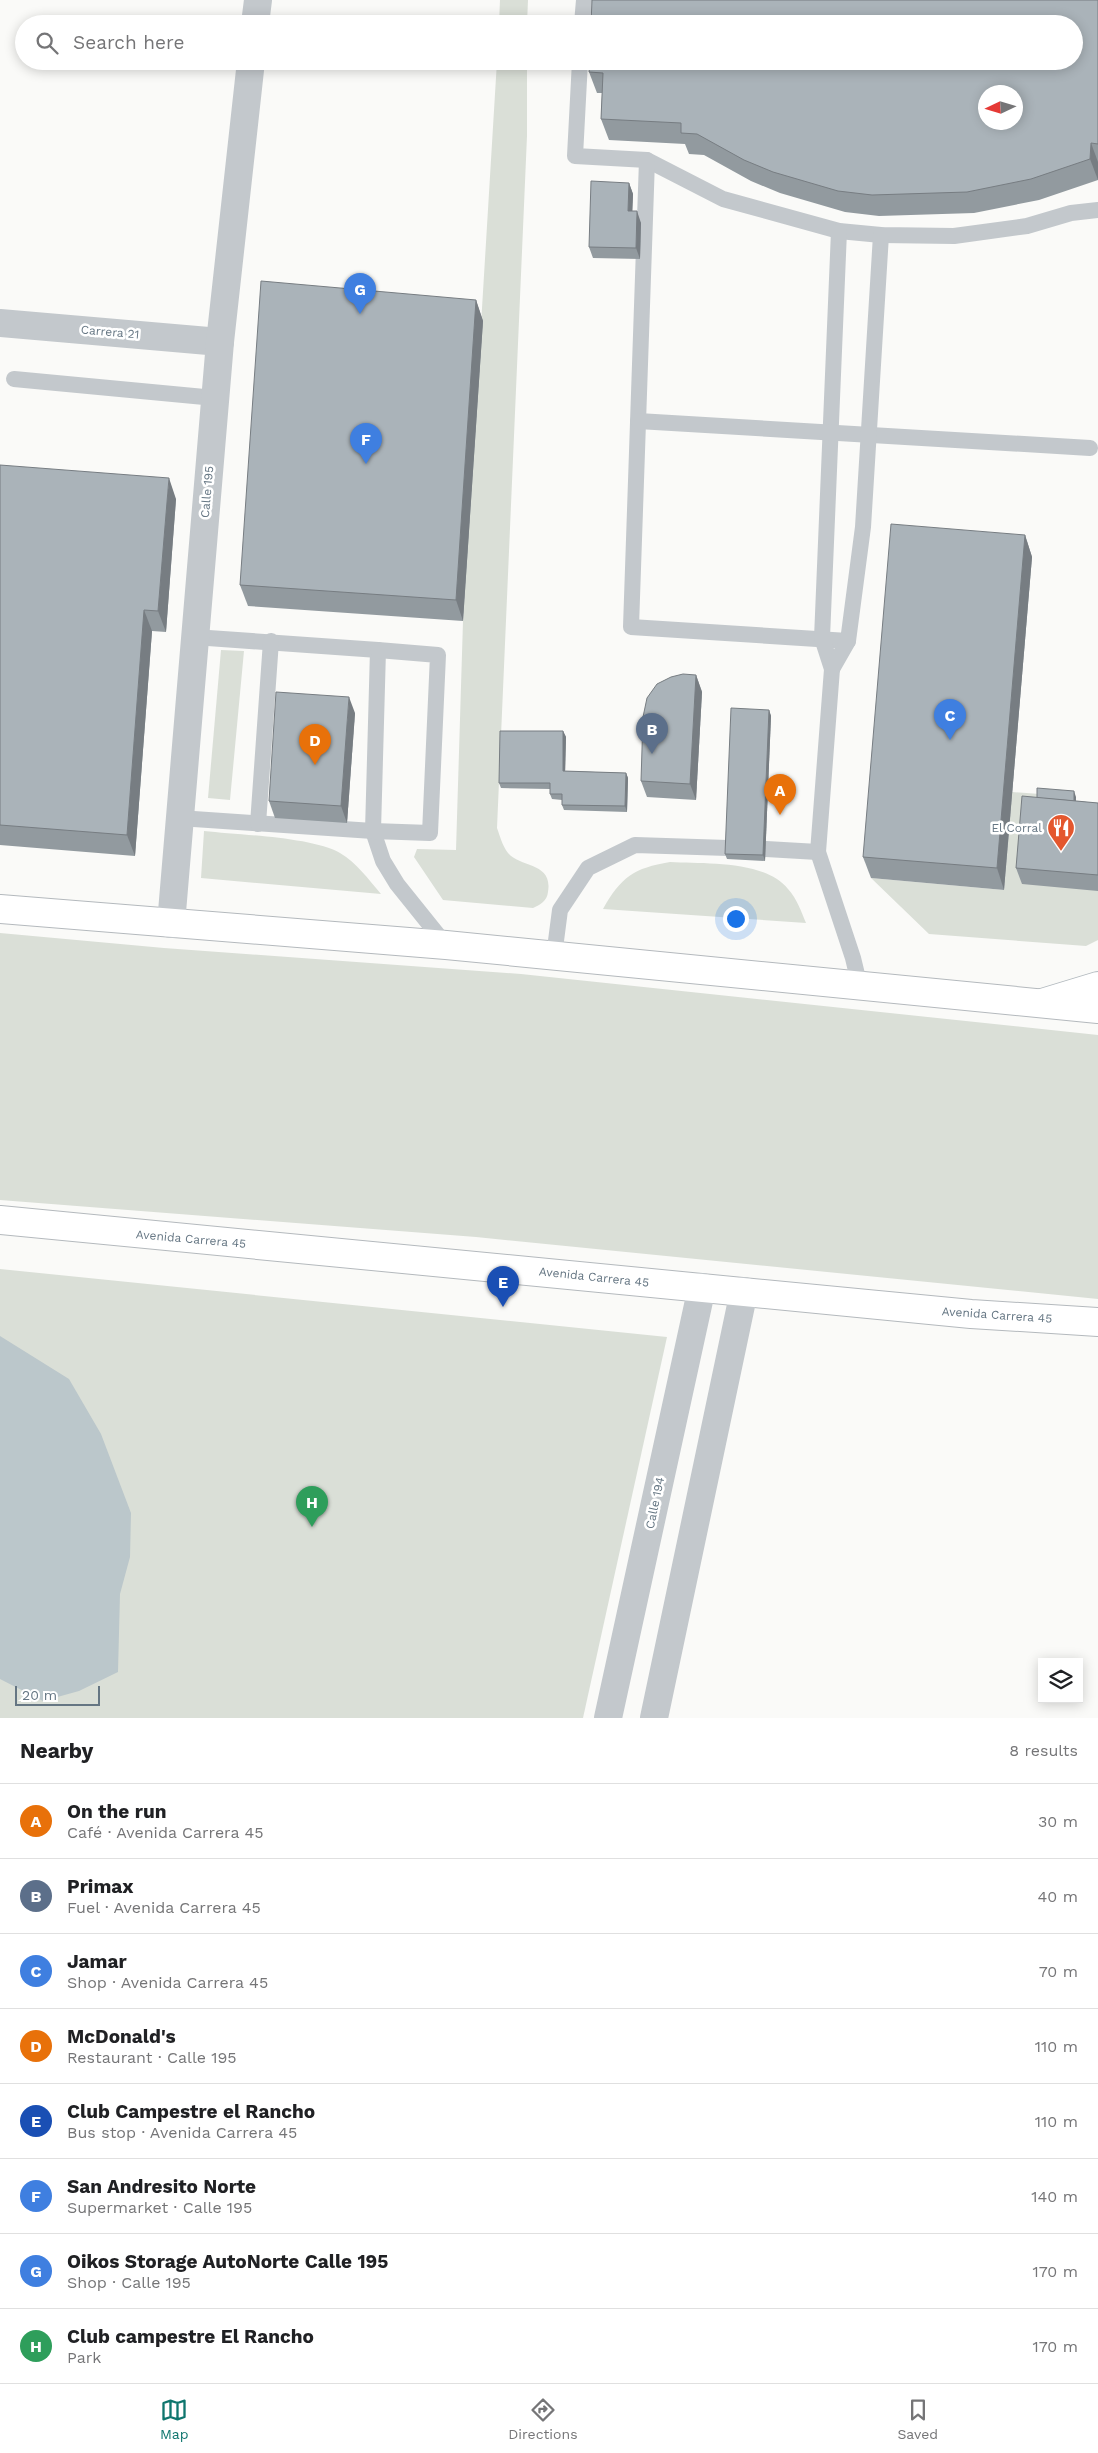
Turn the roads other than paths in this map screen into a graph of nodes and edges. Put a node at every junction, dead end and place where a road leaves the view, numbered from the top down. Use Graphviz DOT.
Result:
graph roads {
  1 [pos="258,0"];
  2 [pos="584,0"];
  3 [pos="256,15"];
  4 [pos="583,15"];
  5 [pos="250,70"];
  6 [pos="580,70"];
  7 [pos="647,160"];
  8 [pos="1098,210"];
  9 [pos="839,231"];
  10 [pos="881,236"];
  11 [pos="0,323"];
  12 [pos="220,342"];
  13 [pos="14,379"];
  14 [pos="215,398"];
  15 [pos="638,421"];
  16 [pos="831,433"];
  17 [pos="869,436"];
  18 [pos="1090,448"];
  19 [pos="194,637"];
  20 [pos="822,638"];
  21 [pos="848,641"];
  22 [pos="271,642"];
  23 [pos="378,650"];
  24 [pos="832,669"];
  25 [pos="180,818"];
  26 [pos="258,824"];
  27 [pos="373,831"];
  28 [pos="728,848"];
  29 [pos="766,849"];
  30 [pos="818,852"];
  31 [pos="0,908"];
  32 [pos="171,924"];
  33 [pos="446,945"];
  34 [pos="554,956"];
  35 [pos="1098,986"];
  36 [pos="860,987"];
  37 [pos="1042,1004"];
  38 [pos="1098,1010"];
  39 [pos="0,1220"];
  40 [pos="702,1287"];
  41 [pos="744,1292"];
  42 [pos="1098,1322"];
  43 [pos="608,1718"];
  44 [pos="654,1718"];
  1 -- 3 [label="street"];
  2 -- 4 [label="lane"];
  5 -- 12 [label="street, Calle 195"];
  6 -- 7 [label="lane"];
  7 -- 9 [label="lane"];
  7 -- 15 [label="lane"];
  8 -- 10 [label="lane"];
  9 -- 10 [label="lane"];
  9 -- 16 [label="lane"];
  10 -- 17 [label="lane"];
  11 -- 12 [label="street, Carrera 21"];
  12 -- 14 [label="street, Calle 195"];
  13 -- 14 [label="lane"];
  14 -- 19 [label="street, Calle 195"];
  15 -- 16 [label="lane"];
  15 -- 20 [label="lane"];
  16 -- 17 [label="lane"];
  16 -- 20 [label="lane"];
  17 -- 18 [label="lane"];
  17 -- 21 [label="lane"];
  19 -- 22 [label="lane"];
  19 -- 25 [label="street, Calle 195"];
  20 -- 21 [label="lane"];
  20 -- 24 [label="lane"];
  21 -- 24 [label="lane"];
  22 -- 23 [label="lane"];
  22 -- 26 [label="lane"];
  23 -- 27 [label="lane"];
  23 -- 27 [label="lane"];
  24 -- 30 [label="lane"];
  25 -- 26 [label="lane"];
  25 -- 32 [label="street, Calle 195"];
  26 -- 27 [label="lane"];
  27 -- 33 [label="lane"];
  28 -- 34 [label="lane"];
  29 -- 30 [label="lane"];
  30 -- 36 [label="lane"];
  31 -- 32 [label="main road"];
  32 -- 33 [label="main road"];
  33 -- 34 [label="main road"];
  34 -- 36 [label="main road"];
  35 -- 37 [label="main road"];
  36 -- 37 [label="main road"];
  37 -- 38 [label="main road"];
  39 -- 40 [label="main road, Avenida Carrera 45"];
  40 -- 41 [label="main road, Avenida Carrera 45"];
  40 -- 43 [label="street, Calle 194"];
  41 -- 42 [label="main road, Avenida Carrera 45"];
  41 -- 44 [label="street"];
}
